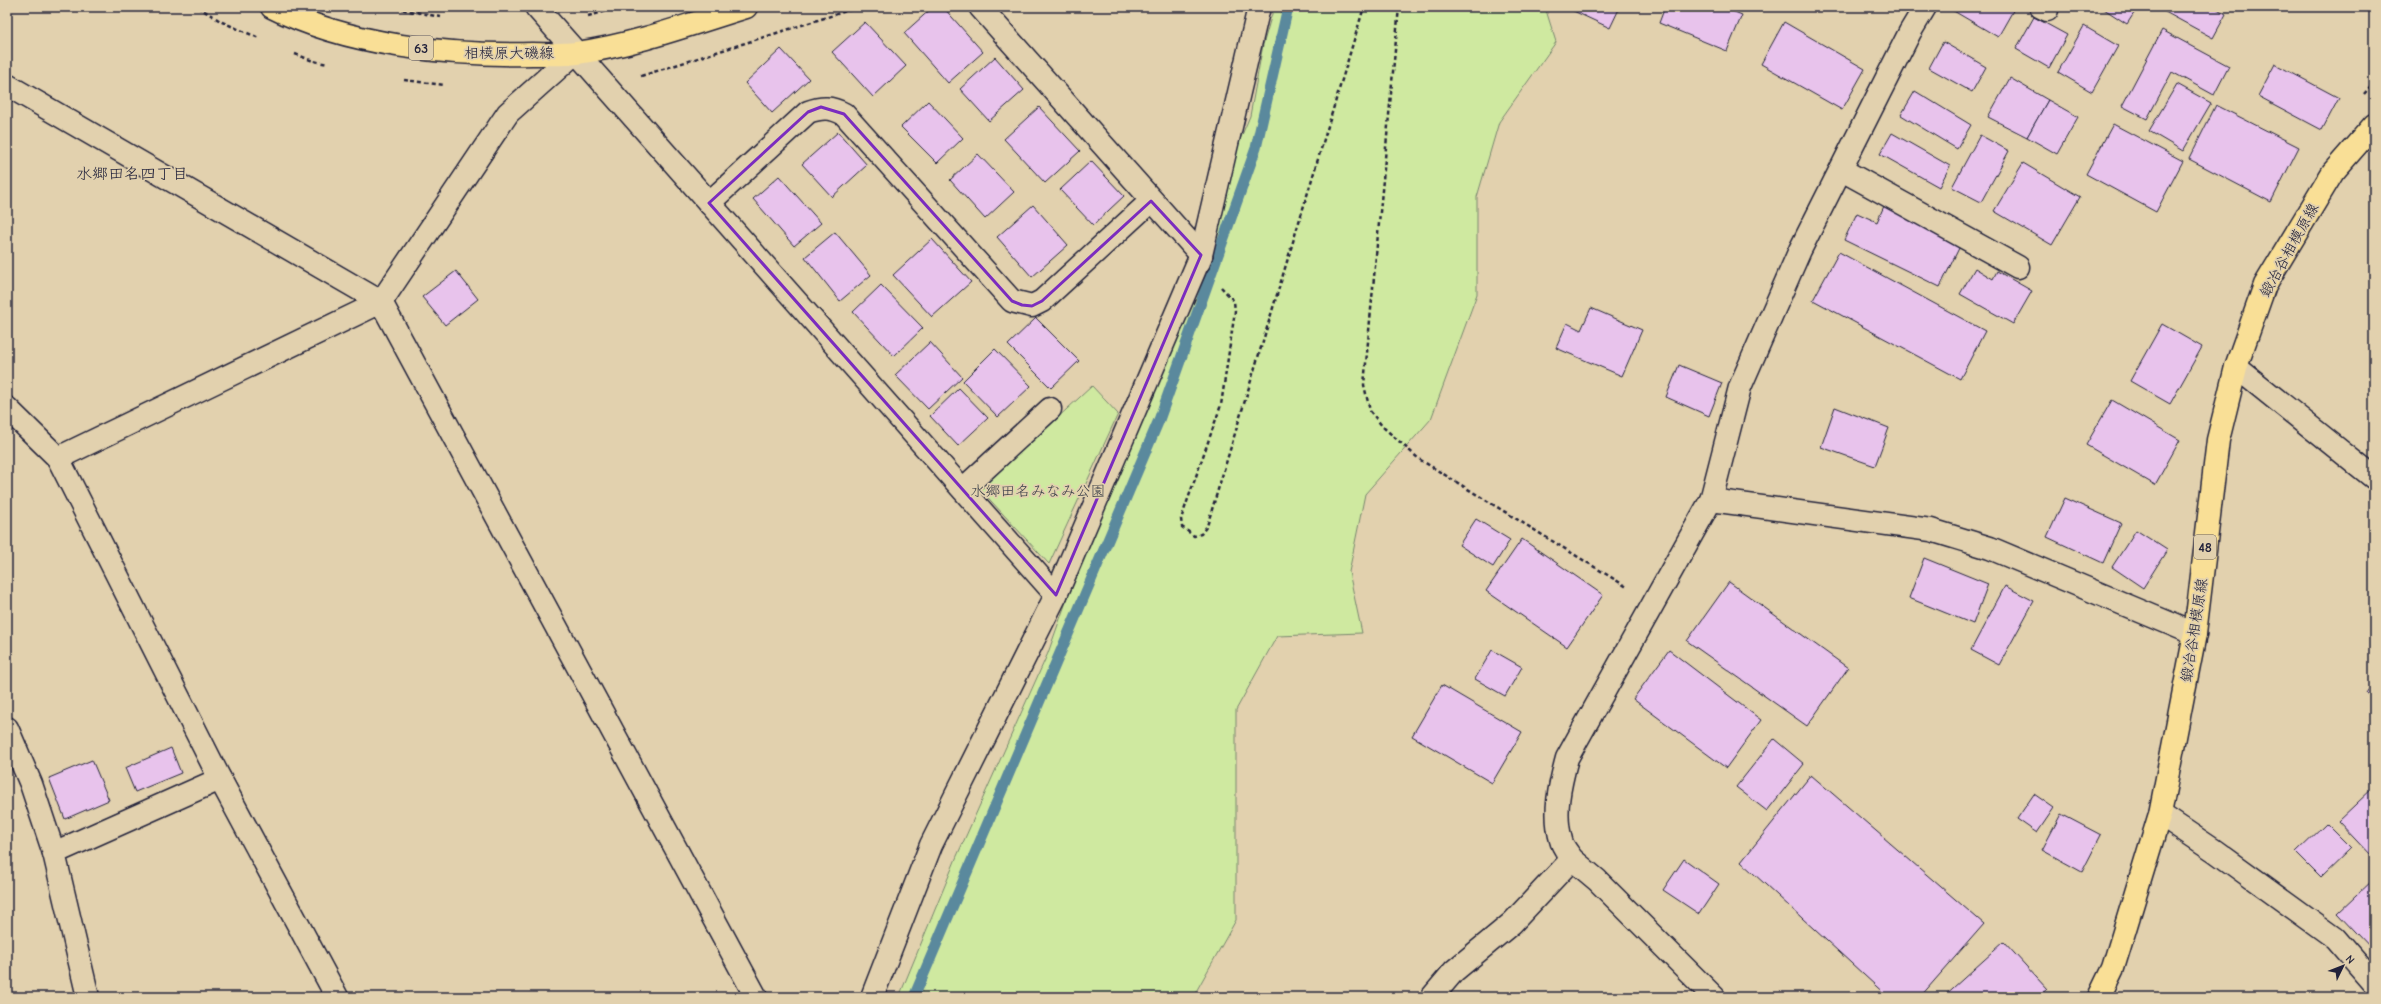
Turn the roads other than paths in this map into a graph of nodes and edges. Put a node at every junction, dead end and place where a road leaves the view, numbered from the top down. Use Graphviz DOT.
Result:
graph roads {
  1 [pos="272,7"];
  2 [pos="536,7"];
  3 [pos="746,7"];
  4 [pos="980,7"];
  5 [pos="1259,7"];
  6 [pos="1925,7"];
  7 [pos="575,53"];
  8 [pos="7,85"];
  9 [pos="2374,125"];
  10 [pos="1842,170"];
  11 [pos="1151,202"];
  12 [pos="709,203"];
  13 [pos="1200,258"];
  14 [pos="2018,267"];
  15 [pos="381,302"];
  16 [pos="2236,367"];
  17 [pos="7,408"];
  18 [pos="1050,409"];
  19 [pos="58,458"];
  20 [pos="2374,478"];
  21 [pos="963,489"];
  22 [pos="1711,500"];
  23 [pos="1056,595"];
  24 [pos="2196,634"];
  25 [pos="7,728"];
  26 [pos="220,779"];
  27 [pos="2160,814"];
  28 [pos="54,853"];
  29 [pos="1572,859"];
  30 [pos="2374,983"];
  31 [pos="88,997"];
  32 [pos="337,997"];
  33 [pos="756,997"];
  34 [pos="872,997"];
  35 [pos="1432,997"];
  36 [pos="1714,997"];
  37 [pos="2099,997"];
  1 -- 7 [label="main road, 相模原大磯線 / 63"];
  2 -- 7 [label="street"];
  3 -- 7 [label="main road, 相模原大磯線 / 63"];
  4 -- 11 [label="street"];
  5 -- 13 [label="street"];
  6 -- 10 [label="street"];
  7 -- 12 [label="street"];
  7 -- 15 [label="street"];
  8 -- 15 [label="street"];
  9 -- 16 [label="main road, 鍛冶谷相模原線 / 48"];
  10 -- 14 [label="street"];
  10 -- 22 [label="street"];
  11 -- 12 [label="street"];
  11 -- 13 [label="street"];
  12 -- 21 [label="street"];
  13 -- 23 [label="street"];
  15 -- 19 [label="street"];
  15 -- 33 [label="street"];
  16 -- 20 [label="street"];
  16 -- 24 [label="main road, 鍛冶谷相模原線 / 48"];
  17 -- 19 [label="street"];
  18 -- 21 [label="street"];
  19 -- 26 [label="street"];
  21 -- 23 [label="street"];
  22 -- 24 [label="street"];
  22 -- 29 [label="street"];
  23 -- 34 [label="street"];
  24 -- 27 [label="main road, 鍛冶谷相模原線 / 48"];
  25 -- 28 [label="street"];
  26 -- 28 [label="street"];
  26 -- 32 [label="street"];
  27 -- 30 [label="street"];
  27 -- 37 [label="main road, 鍛冶谷相模原線 / 48"];
  28 -- 31 [label="street"];
  29 -- 35 [label="street"];
  29 -- 36 [label="street"];
}
